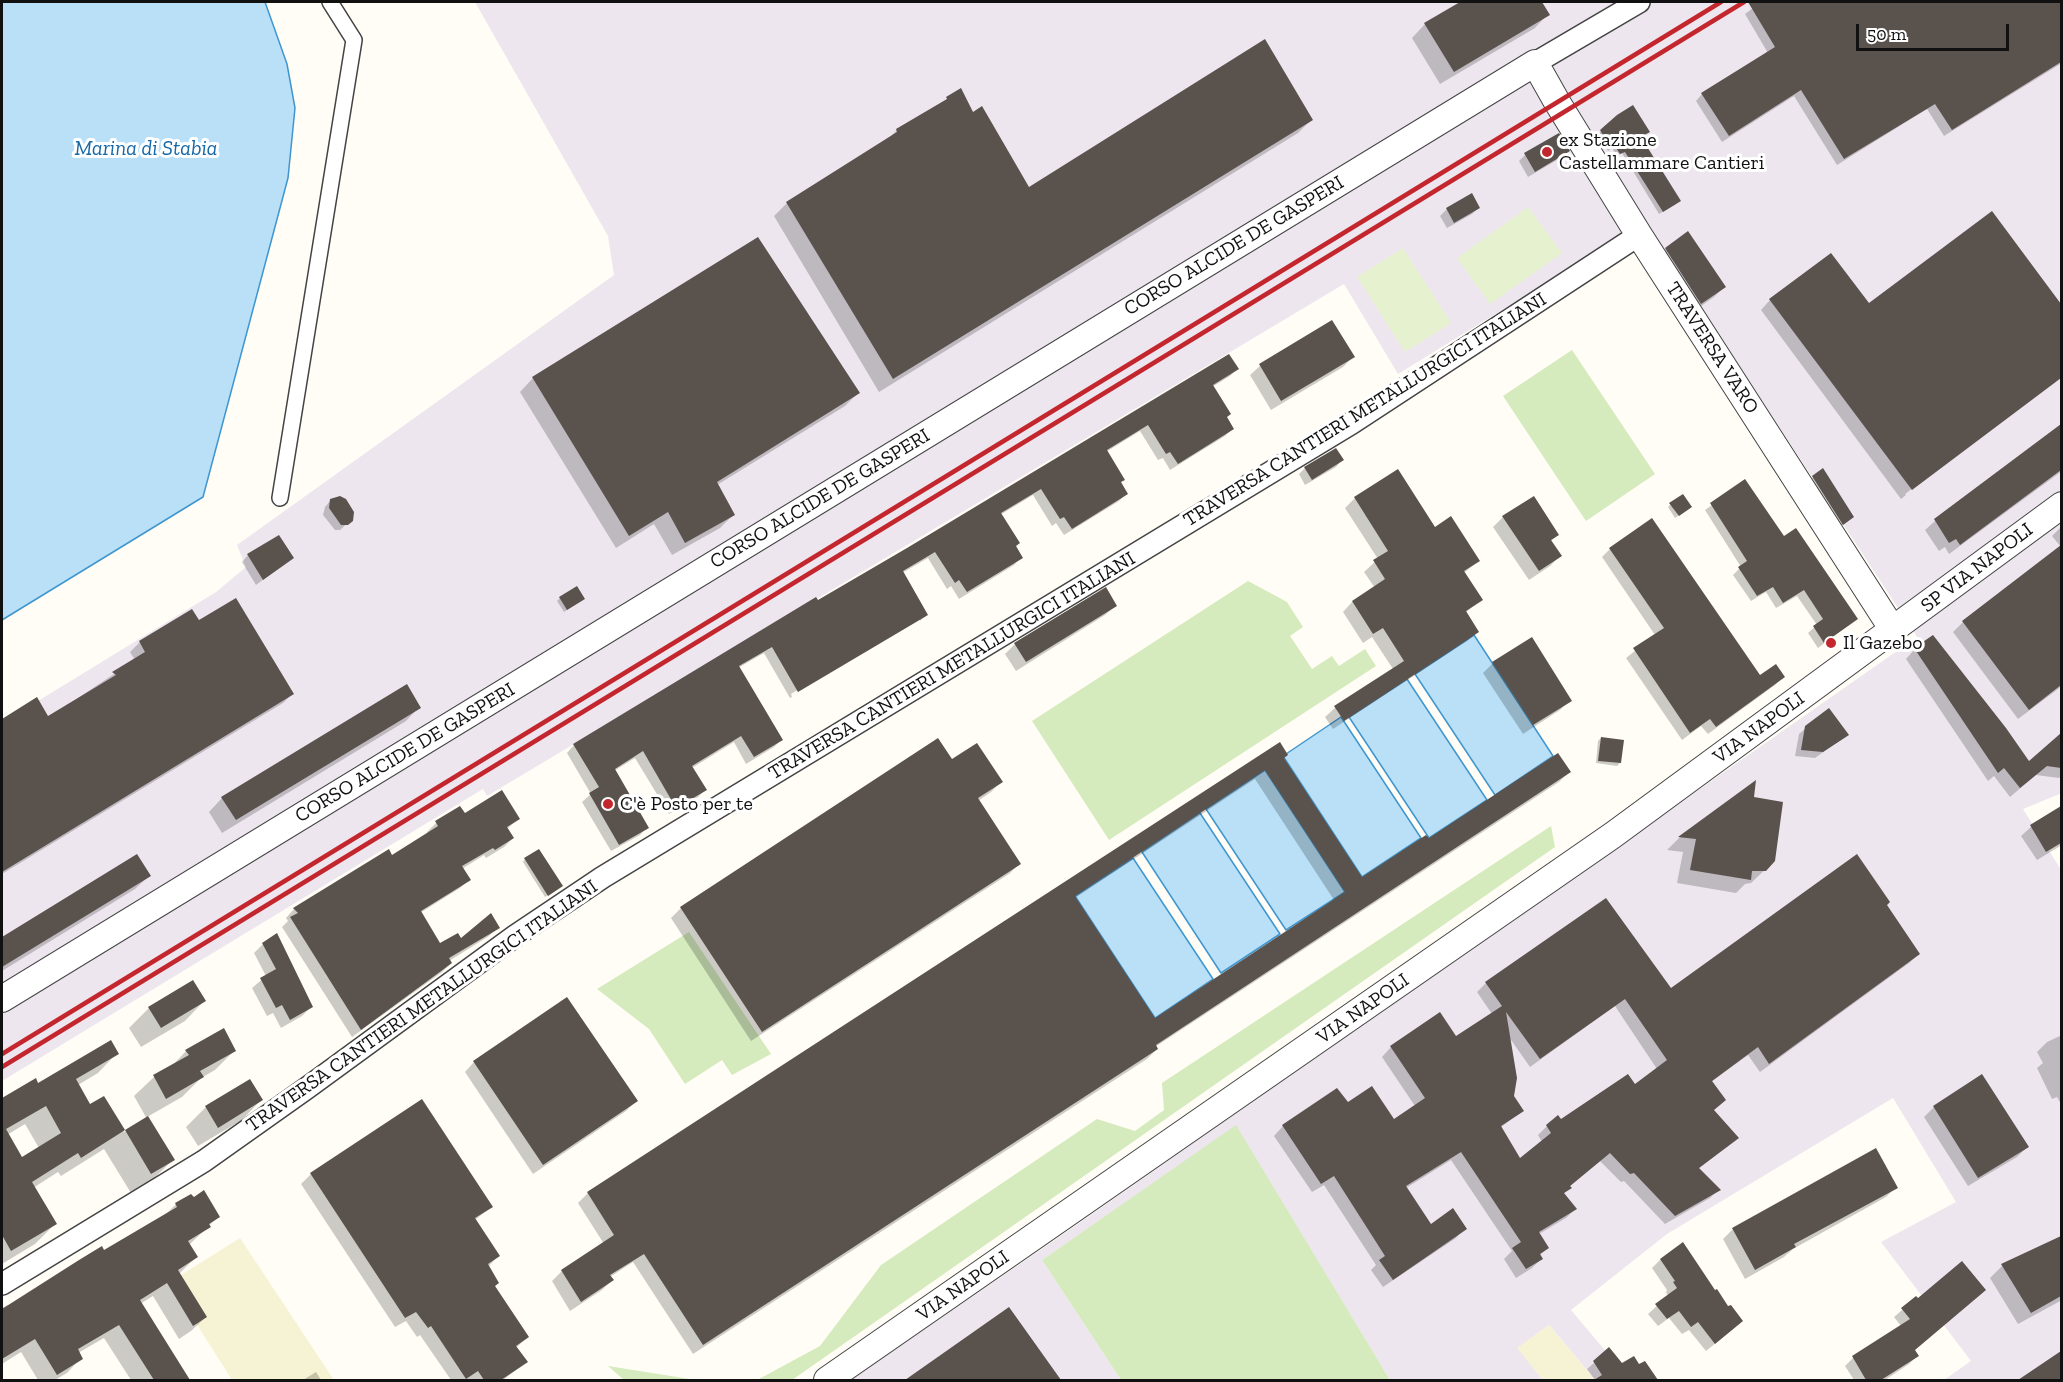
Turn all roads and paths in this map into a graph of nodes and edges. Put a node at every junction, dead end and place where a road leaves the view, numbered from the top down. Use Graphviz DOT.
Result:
graph roads {
  1 [pos="330,2"];
  2 [pos="1639,2"];
  3 [pos="1535,63"];
  4 [pos="1639,235"];
  5 [pos="280,498"];
  6 [pos="2061,505"];
  7 [pos="1893,630"];
  8 [pos="2,999"];
  9 [pos="2,1284"];
  10 [pos="827,1380"];
  1 -- 5 [label="street"];
  2 -- 3 [label="street, CORSO ALCIDE DE GASPERI"];
  3 -- 4 [label="street, TRAVERSA VARO"];
  3 -- 8 [label="street, CORSO ALCIDE DE GASPERI"];
  4 -- 7 [label="street, TRAVERSA VARO"];
  4 -- 9 [label="street, TRAVERSA CANTIERI METALLURGICI ITALIANI"];
  6 -- 7 [label="street, SP VIA NAPOLI"];
  7 -- 10 [label="street, VIA NAPOLI"];
}
